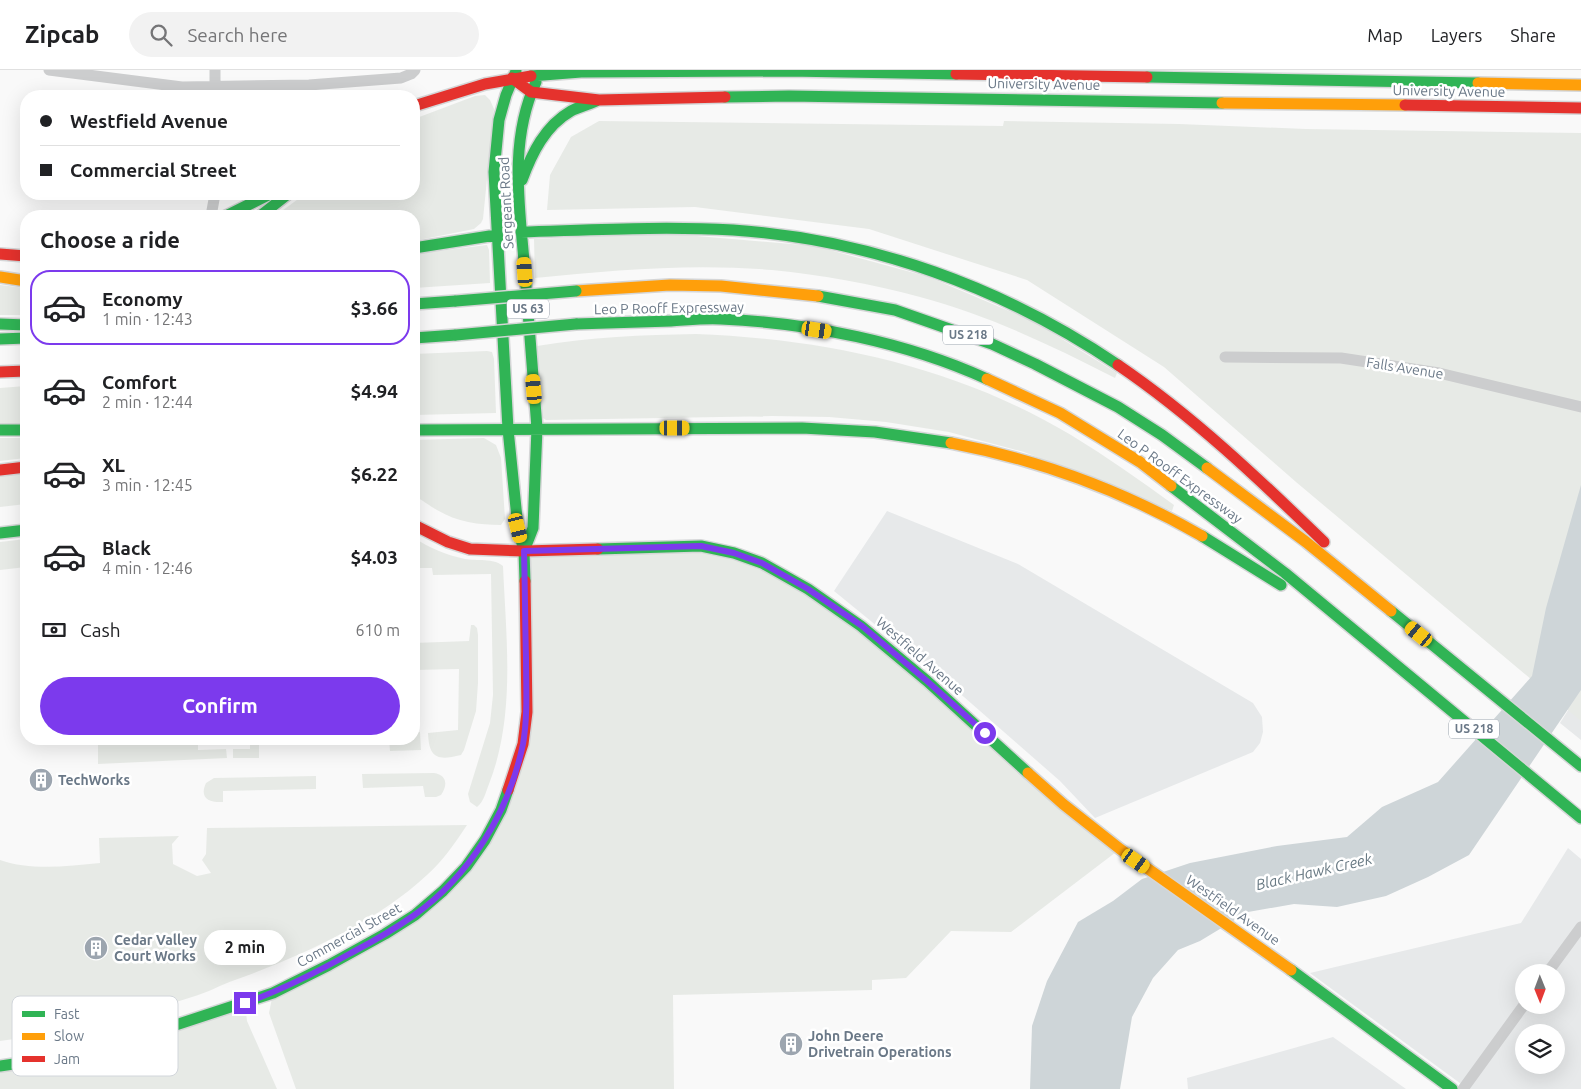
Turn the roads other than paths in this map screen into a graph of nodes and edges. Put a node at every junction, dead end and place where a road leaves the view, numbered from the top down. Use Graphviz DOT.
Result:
graph roads {
  1 [pos="49,70"];
  2 [pos="215,70"];
  3 [pos="620,71"];
  4 [pos="413,72"];
  5 [pos="541,72"];
  6 [pos="514,74"];
  7 [pos="1581,85"];
  8 [pos="202,90"];
  9 [pos="215,90"];
  10 [pos="242,90"];
  11 [pos="531,92"];
  12 [pos="599,100"];
  13 [pos="420,104"];
  14 [pos="1581,108"];
  15 [pos="518,190"];
  16 [pos="258,200"];
  17 [pos="280,200"];
  18 [pos="238,210"];
  19 [pos="268,210"];
  20 [pos="509,234"];
  21 [pos="420,247"];
  22 [pos="0,254"];
  23 [pos="20,256"];
  24 [pos="0,272"];
  25 [pos="20,274"];
  26 [pos="0,277"];
  27 [pos="20,280"];
  28 [pos="420,304"];
  29 [pos="0,324"];
  30 [pos="20,325"];
  31 [pos="20,338"];
  32 [pos="420,338"];
  33 [pos="0,339"];
  34 [pos="1225,357"];
  35 [pos="20,371"];
  36 [pos="0,372"];
  37 [pos="1581,407"];
  38 [pos="537,428"];
  39 [pos="508,429"];
  40 [pos="0,430"];
  41 [pos="20,430"];
  42 [pos="420,430"];
  43 [pos="20,468"];
  44 [pos="0,470"];
  45 [pos="420,528"];
  46 [pos="20,531"];
  47 [pos="0,533"];
  48 [pos="524,551"];
  49 [pos="1419,634"];
  50 [pos="1367,641"];
  51 [pos="1581,766"];
  52 [pos="1581,818"];
  53 [pos="1581,927"];
  54 [pos="1554,964"];
  55 [pos="1517,1014"];
  56 [pos="178,1025"];
  57 [pos="1452,1089"];
  58 [pos="1463,1089"];
  1 -- 8 [label="street"];
  2 -- 9 [label="street"];
  3 -- 5 [label="main road, University Avenue"];
  3 -- 7 [label="main road, University Avenue"];
  4 -- 10 [label="street"];
  5 -- 6 [label="main road, University Avenue"];
  5 -- 11 [label="main road, Sergeant Road / US 63"];
  6 -- 11 [label="main road, University Avenue"];
  6 -- 13 [label="main road, University Avenue"];
  6 -- 20 [label="main road, Sergeant Road"];
  11 -- 12 [label="main road, University Avenue"];
  11 -- 15 [label="main road, Sergeant Road / US 63"];
  12 -- 14 [label="main road, University Avenue"];
  12 -- 15 [label="main road"];
  15 -- 20 [label="main road, Sergeant Road / US 63"];
  16 -- 18 [label="main road"];
  17 -- 19 [label="main road"];
  20 -- 21 [label="main road"];
  20 -- 38 [label="main road, Sergeant Road / US 63"];
  20 -- 39 [label="main road, Sergeant Road"];
  20 -- 49 [label="main road"];
  22 -- 23 [label="main road"];
  24 -- 25 [label="main road"];
  26 -- 27 [label="main road"];
  28 -- 49 [label="main road, Leo P Rooff Expressway / US 218, bridge"];
  29 -- 30 [label="main road"];
  31 -- 33 [label="main road"];
  32 -- 50 [label="main road, Leo P Rooff Expressway / US 218, bridge"];
  34 -- 37 [label="street, Falls Avenue"];
  35 -- 36 [label="main road"];
  38 -- 39 [label="main road"];
  38 -- 48 [label="main road, Sergeant Road"];
  38 -- 50 [label="main road"];
  39 -- 42 [label="main road"];
  39 -- 48 [label="main road, Sergeant Road"];
  40 -- 41 [label="main road"];
  43 -- 44 [label="main road"];
  45 -- 48 [label="main road, Westfield Avenue"];
  46 -- 47 [label="main road"];
  48 -- 56 [label="main road, Commercial Street"];
  48 -- 57 [label="main road, Westfield Avenue"];
  49 -- 51 [label="main road, Leo P Rooff Expressway / US 218"];
  50 -- 52 [label="main road, Leo P Rooff Expressway / US 218"];
  53 -- 54 [label="street"];
  55 -- 58 [label="street"];
}
